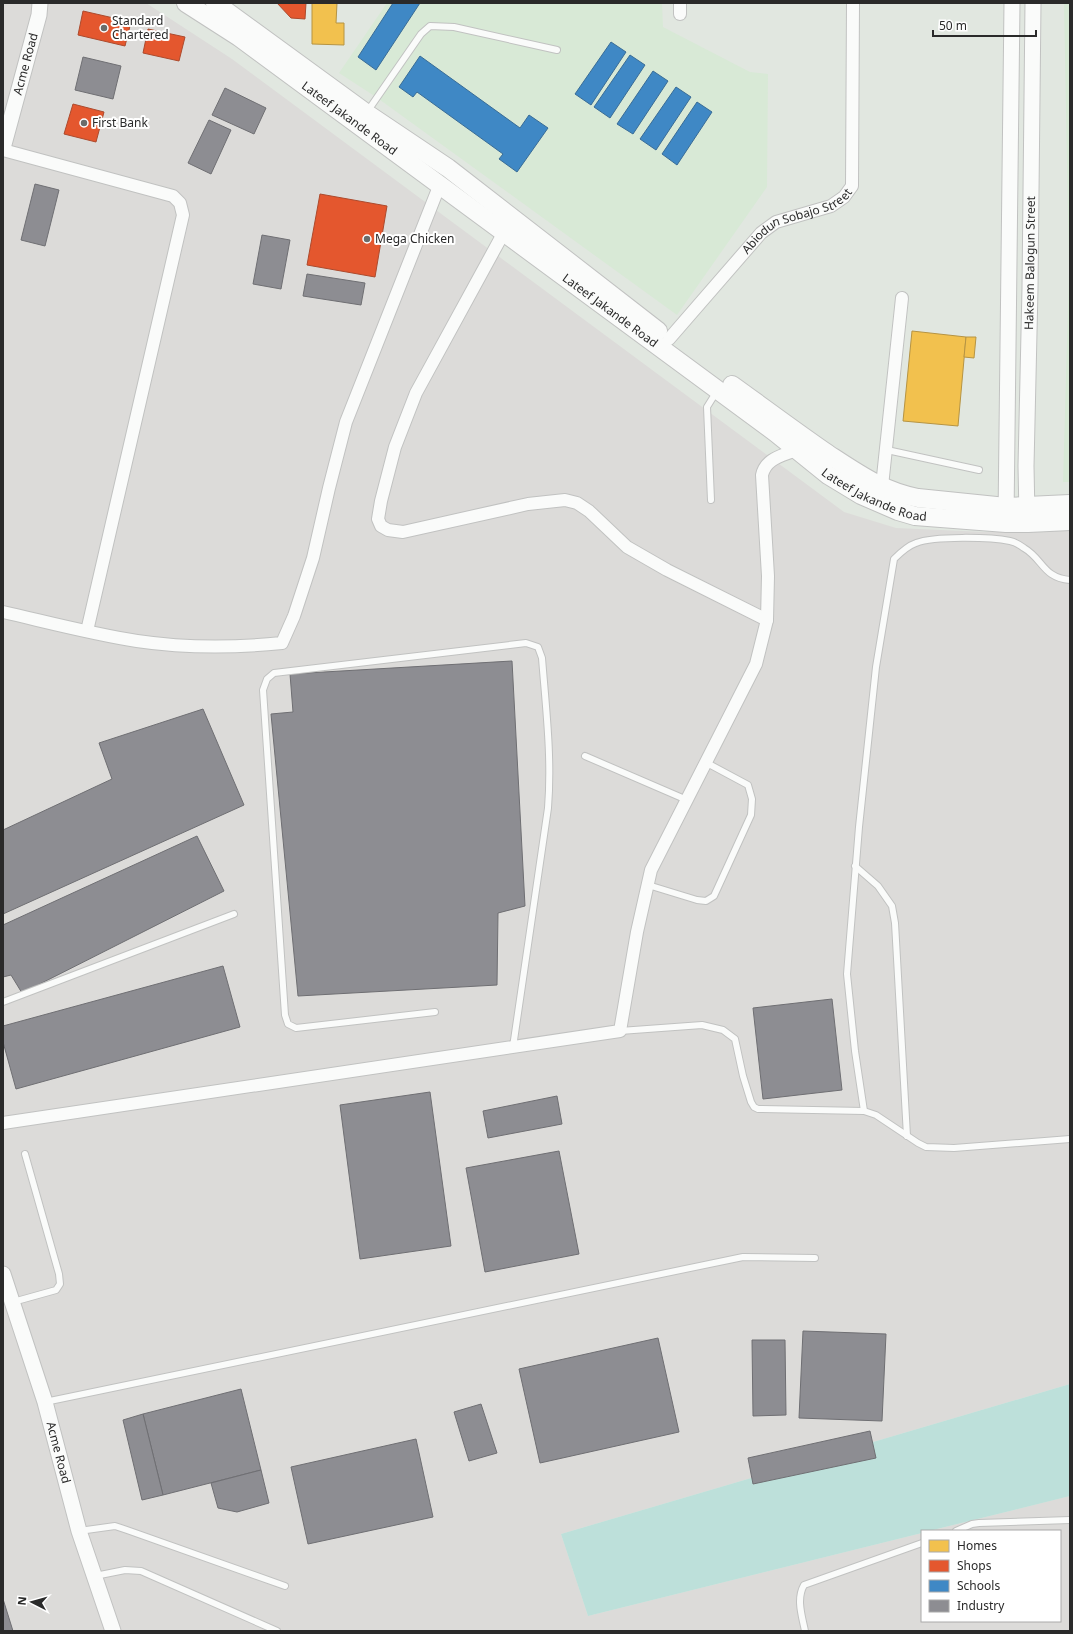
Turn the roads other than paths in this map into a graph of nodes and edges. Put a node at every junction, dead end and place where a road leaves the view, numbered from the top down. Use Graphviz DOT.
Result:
graph roads {
  1 [pos="215,3"];
  2 [pos="853,3"];
  3 [pos="1012,3"];
  4 [pos="1033,3"];
  5 [pos="195,6"];
  6 [pos="42,7"];
  7 [pos="557,50"];
  8 [pos="366,113"];
  9 [pos="3,149"];
  10 [pos="440,184"];
  11 [pos="504,232"];
  12 [pos="1009,286"];
  13 [pos="1030,288"];
  14 [pos="902,298"];
  15 [pos="669,339"];
  16 [pos="718,390"];
  17 [pos="796,450"];
  18 [pos="887,450"];
  19 [pos="979,470"];
  20 [pos="882,486"];
  21 [pos="711,500"];
  22 [pos="1070,504"];
  23 [pos="1006,515"];
  24 [pos="1027,515"];
  25 [pos="1070,521"];
  26 [pos="1070,580"];
  27 [pos="3,612"];
  28 [pos="767,620"];
  29 [pos="87,631"];
  30 [pos="585,756"];
  31 [pos="706,763"];
  32 [pos="688,800"];
  33 [pos="855,866"];
  34 [pos="648,885"];
  35 [pos="234,914"];
  36 [pos="3,1002"];
  37 [pos="435,1012"];
  38 [pos="620,1031"];
  39 [pos="513,1047"];
  40 [pos="864,1111"];
  41 [pos="3,1122"];
  42 [pos="907,1136"];
  43 [pos="1070,1139"];
  44 [pos="26,1154"];
  45 [pos="815,1258"];
  46 [pos="3,1274"];
  47 [pos="13,1302"];
  48 [pos="45,1402"];
  49 [pos="1070,1520"];
  50 [pos="958,1530"];
  51 [pos="79,1531"];
  52 [pos="921,1543"];
  53 [pos="94,1576"];
  54 [pos="285,1586"];
  55 [pos="113,1631"];
  56 [pos="277,1631"];
  57 [pos="805,1631"];
  1 -- 8 [label="main road, Lateef Jakande Road"];
  2 -- 15 [label="street, Abiodun Sobajo Street"];
  3 -- 12 [label="street, Hakeem Balogun Street"];
  4 -- 13 [label="street, Hakeem Balogun Street"];
  5 -- 10 [label="main road, Lateef Jakande Road"];
  6 -- 9 [label="street, Acme Road"];
  7 -- 8 [label="lane"];
  8 -- 15 [label="main road, Lateef Jakande Road"];
  9 -- 29 [label="street"];
  10 -- 11 [label="main road, Lateef Jakande Road"];
  10 -- 29 [label="street"];
  11 -- 16 [label="main road, Lateef Jakande Road"];
  11 -- 28 [label="street"];
  12 -- 13 [label="street"];
  12 -- 23 [label="street, Hakeem Balogun Street"];
  13 -- 24 [label="street, Hakeem Balogun Street"];
  14 -- 18 [label="street"];
  15 -- 20 [label="main road, Lateef Jakande Road"];
  16 -- 17 [label="main road, Lateef Jakande Road"];
  16 -- 21 [label="lane"];
  17 -- 23 [label="main road, Lateef Jakande Road"];
  17 -- 28 [label="street"];
  18 -- 19 [label="lane"];
  18 -- 20 [label="street"];
  20 -- 23 [label="main road, Lateef Jakande Road"];
  22 -- 24 [label="main road, Lateef Jakande Road"];
  23 -- 24 [label="main road, Lateef Jakande Road"];
  24 -- 25 [label="main road, Lateef Jakande Road"];
  26 -- 33 [label="lane"];
  27 -- 29 [label="street"];
  28 -- 31 [label="street"];
  30 -- 32 [label="lane"];
  31 -- 32 [label="street"];
  31 -- 34 [label="lane"];
  32 -- 34 [label="street"];
  33 -- 40 [label="lane"];
  33 -- 42 [label="lane"];
  34 -- 38 [label="street"];
  35 -- 36 [label="lane"];
  37 -- 39 [label="lane"];
  38 -- 39 [label="street"];
  38 -- 40 [label="lane"];
  39 -- 41 [label="street"];
  40 -- 42 [label="lane"];
  42 -- 43 [label="lane"];
  44 -- 47 [label="lane"];
  45 -- 48 [label="lane"];
  46 -- 47 [label="street, Acme Road"];
  47 -- 48 [label="street, Acme Road"];
  48 -- 51 [label="street, Acme Road"];
  49 -- 50 [label="lane"];
  51 -- 53 [label="street, Acme Road"];
  51 -- 54 [label="lane"];
  52 -- 57 [label="lane"];
  53 -- 55 [label="street, Acme Road"];
  53 -- 56 [label="lane"];
}
